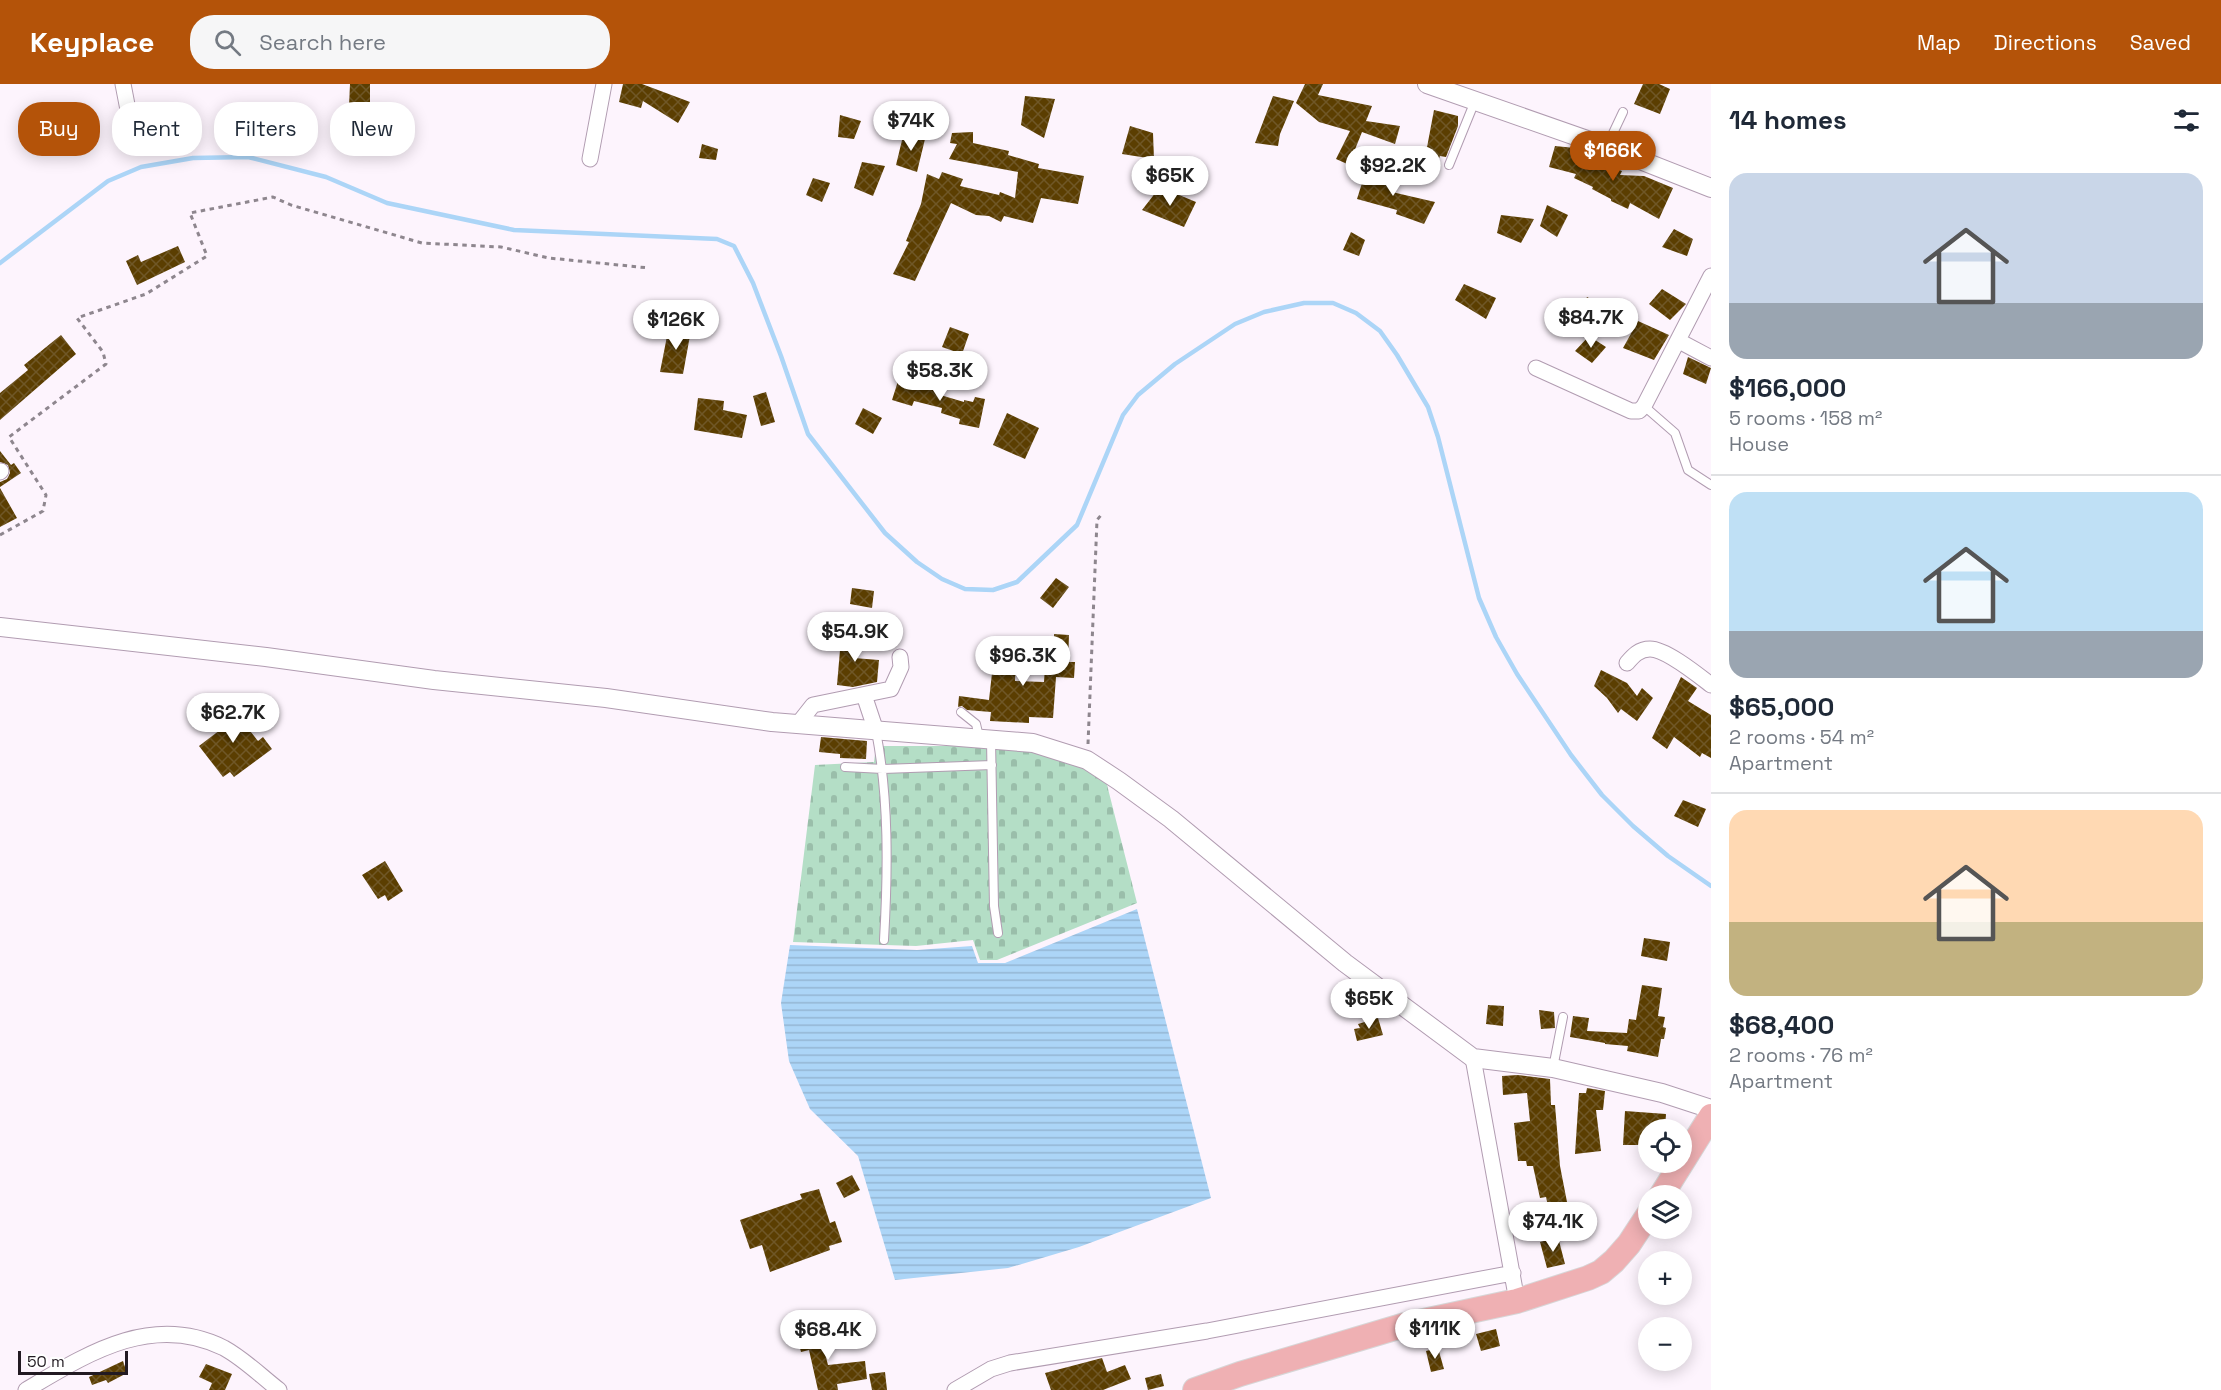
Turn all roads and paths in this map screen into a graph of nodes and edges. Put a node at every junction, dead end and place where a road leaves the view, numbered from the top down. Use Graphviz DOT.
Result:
graph roads {
  1 [pos="123,84"];
  2 [pos="604,84"];
  3 [pos="1427,84"];
  4 [pos="1475,99"];
  5 [pos="126,102"];
  6 [pos="1623,112"];
  7 [pos="1607,147"];
  8 [pos="590,159"];
  9 [pos="1449,165"];
  10 [pos="1711,188"];
  11 [pos="649,268"];
  12 [pos="1711,276"];
  13 [pos="1678,341"];
  14 [pos="1711,358"];
  15 [pos="1536,368"];
  16 [pos="1644,406"];
  17 [pos="1711,485"];
  18 [pos="1102,514"];
  19 [pos="0,535"];
  20 [pos="0,627"];
  21 [pos="900,657"];
  22 [pos="1627,663"];
  23 [pos="1711,685"];
  24 [pos="864,695"];
  25 [pos="961,712"];
  26 [pos="798,724"];
  27 [pos="876,731"];
  28 [pos="986,739"];
  29 [pos="1087,760"];
  30 [pos="992,765"];
  31 [pos="845,767"];
  32 [pos="883,770"];
  33 [pos="999,933"];
  34 [pos="884,939"];
  35 [pos="1563,1017"];
  36 [pos="1473,1058"];
  37 [pos="1553,1068"];
  38 [pos="1711,1109"];
  39 [pos="1711,1116"];
  40 [pos="1668,1185"];
  41 [pos="1638,1230"];
  42 [pos="1513,1273"];
  43 [pos="1517,1301"];
  44 [pos="26,1390"];
  45 [pos="279,1390"];
  46 [pos="955,1390"];
  47 [pos="1195,1390"];
  1 -- 5 [label="street"];
  2 -- 8 [label="street"];
  3 -- 4 [label="street"];
  4 -- 7 [label="street"];
  4 -- 9 [label="lane"];
  6 -- 7 [label="lane"];
  7 -- 10 [label="street"];
  11 -- 19 [label="path"];
  12 -- 13 [label="street"];
  13 -- 14 [label="street"];
  13 -- 16 [label="street"];
  15 -- 16 [label="street"];
  16 -- 17 [label="lane"];
  18 -- 29 [label="path"];
  20 -- 26 [label="street"];
  21 -- 24 [label="street"];
  22 -- 23 [label="street"];
  24 -- 26 [label="street"];
  24 -- 27 [label="street"];
  25 -- 28 [label="lane"];
  26 -- 27 [label="street"];
  27 -- 28 [label="street"];
  27 -- 32 [label="lane"];
  28 -- 29 [label="street"];
  28 -- 30 [label="lane"];
  29 -- 36 [label="street"];
  30 -- 32 [label="lane"];
  30 -- 33 [label="lane"];
  31 -- 32 [label="lane"];
  32 -- 34 [label="lane"];
  35 -- 37 [label="lane"];
  36 -- 37 [label="street"];
  36 -- 42 [label="street"];
  37 -- 38 [label="street"];
  39 -- 40 [label="main road"];
  41 -- 43 [label="main road"];
  42 -- 43 [label="street"];
  42 -- 46 [label="street"];
  43 -- 47 [label="main road"];
  44 -- 45 [label="street"];
}
